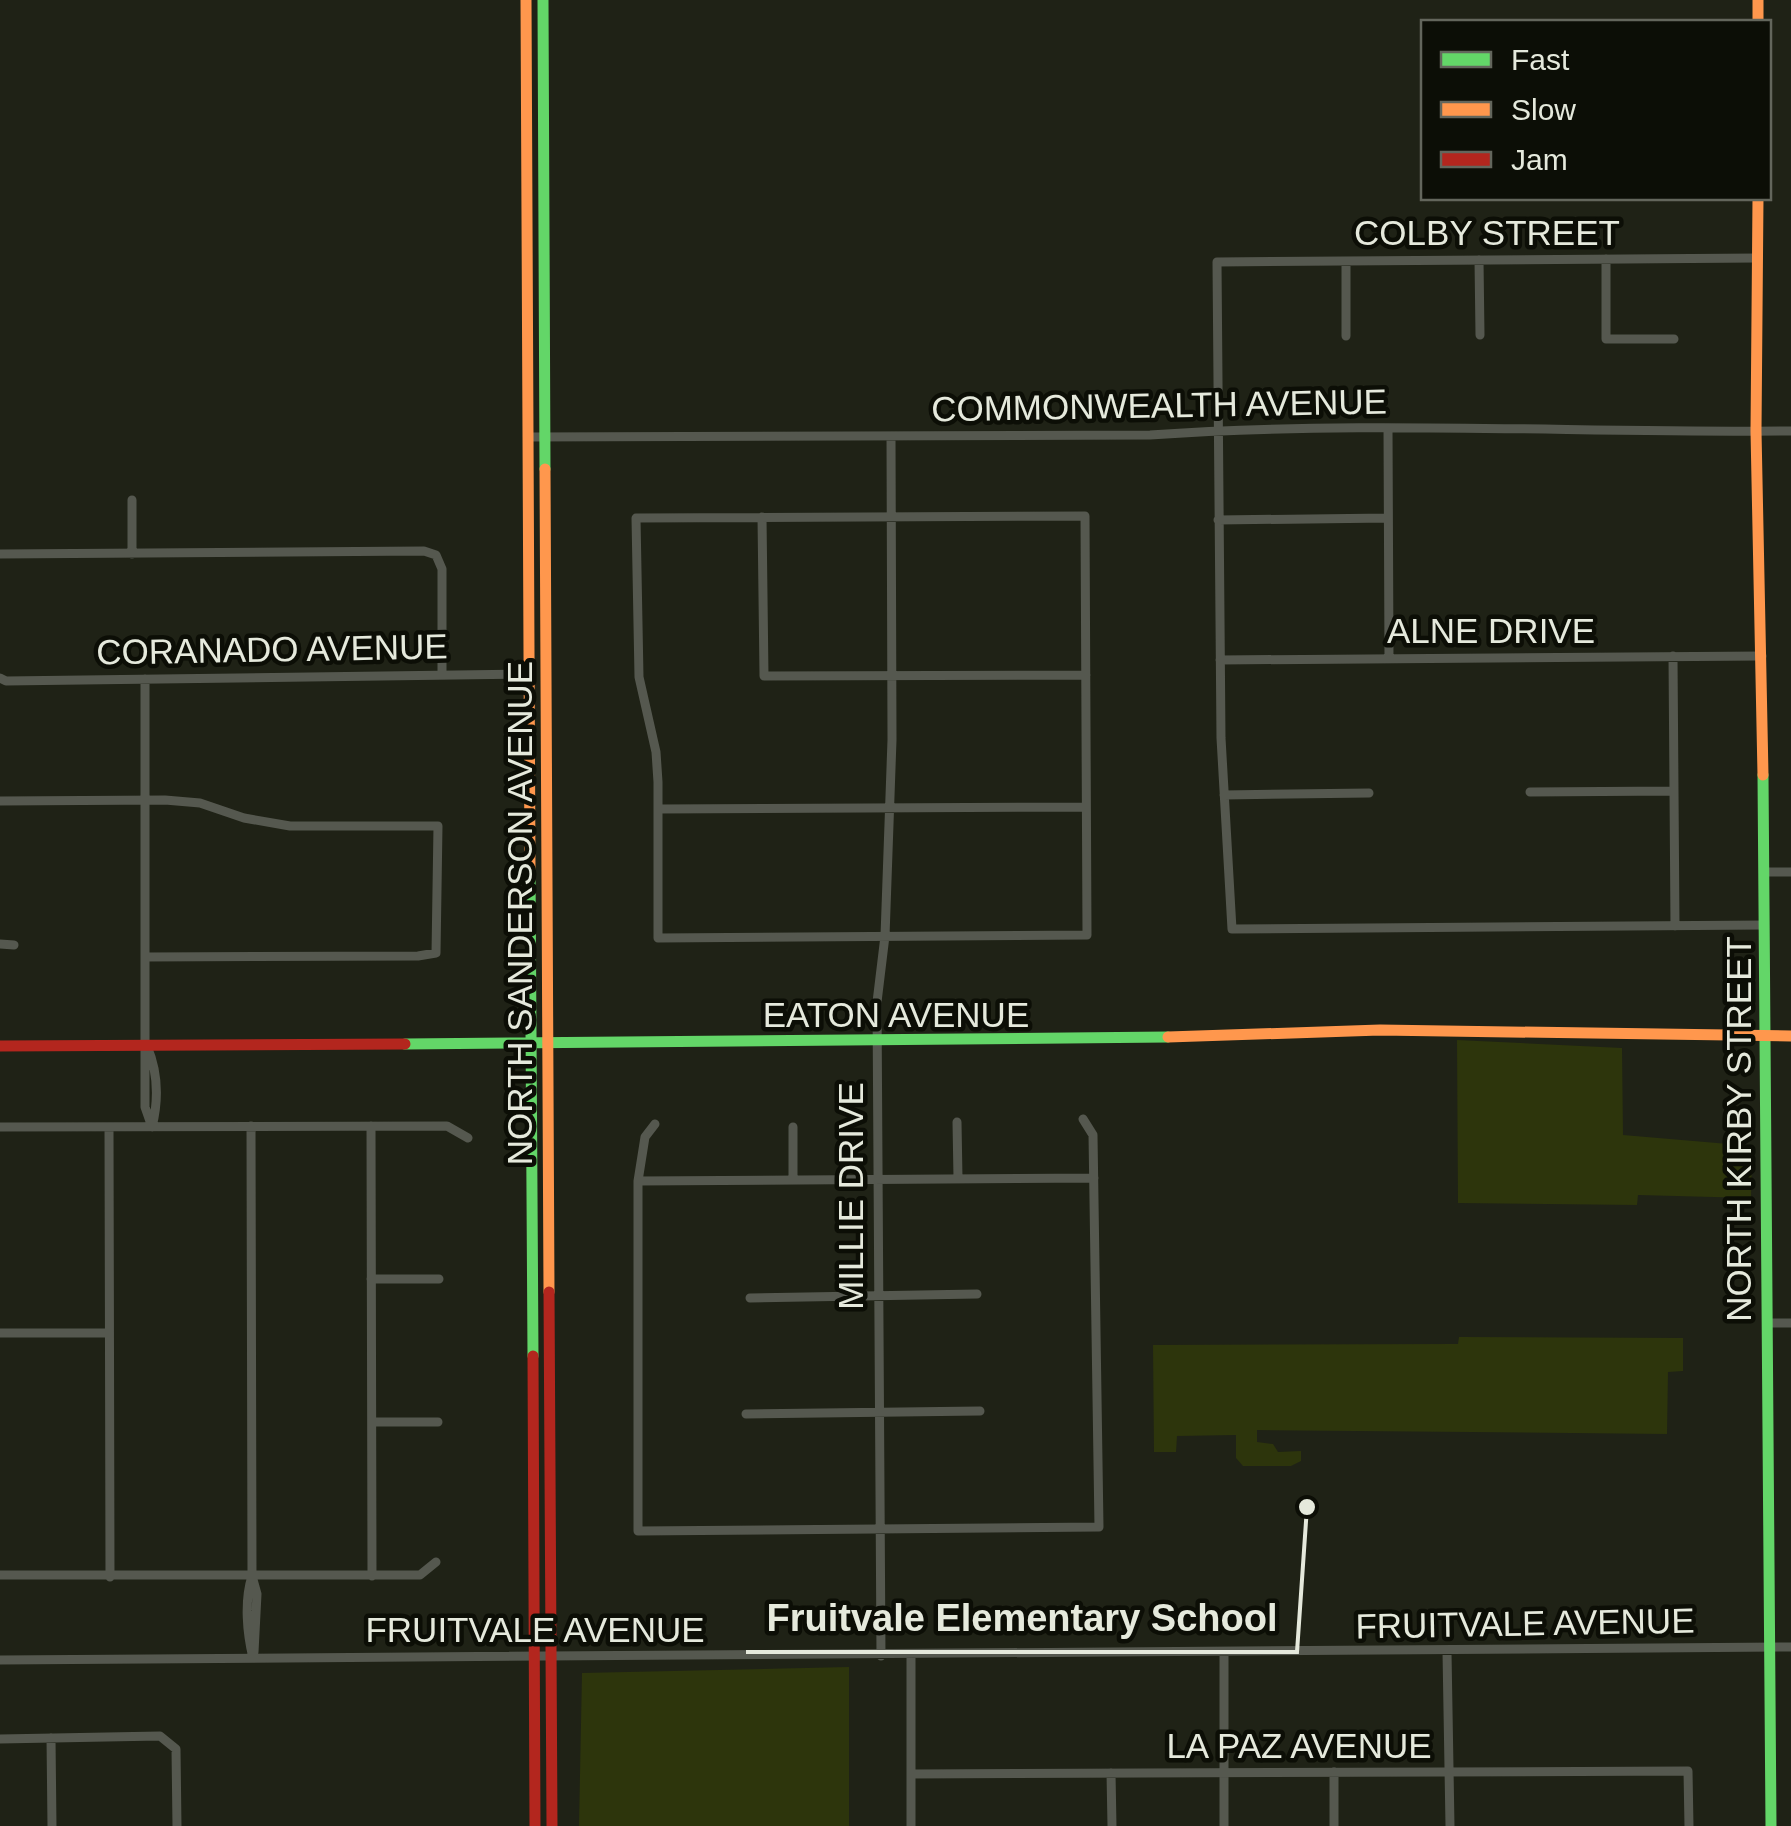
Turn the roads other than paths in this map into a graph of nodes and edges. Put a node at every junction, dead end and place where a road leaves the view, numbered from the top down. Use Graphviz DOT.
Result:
graph roads {
  1 [pos="526,0"];
  2 [pos="543,0"];
  3 [pos="1758,200"];
  4 [pos="1758,258"];
  5 [pos="1606,259"];
  6 [pos="1479,260"];
  7 [pos="1346,261"];
  8 [pos="1480,335"];
  9 [pos="1346,336"];
  10 [pos="1674,338"];
  11 [pos="1388,428"];
  12 [pos="1218,430"];
  13 [pos="1791,431"];
  14 [pos="1756,432"];
  15 [pos="890,436"];
  16 [pos="528,438"];
  17 [pos="544,438"];
  18 [pos="132,500"];
  19 [pos="892,516"];
  20 [pos="762,517"];
  21 [pos="1388,518"];
  22 [pos="1218,520"];
  23 [pos="0,554"];
  24 [pos="132,554"];
  25 [pos="1673,656"];
  26 [pos="1762,656"];
  27 [pos="1389,658"];
  28 [pos="1220,660"];
  29 [pos="442,674"];
  30 [pos="530,674"];
  31 [pos="546,674"];
  32 [pos="1086,675"];
  33 [pos="892,676"];
  34 [pos="0,678"];
  35 [pos="145,679"];
  36 [pos="1674,791"];
  37 [pos="1530,792"];
  38 [pos="1369,793"];
  39 [pos="1224,795"];
  40 [pos="146,800"];
  41 [pos="0,801"];
  42 [pos="1086,807"];
  43 [pos="889,808"];
  44 [pos="659,809"];
  45 [pos="1764,872"];
  46 [pos="1791,872"];
  47 [pos="1764,925"];
  48 [pos="1675,926"];
  49 [pos="885,936"];
  50 [pos="0,944"];
  51 [pos="14,944"];
  52 [pos="146,957"];
  53 [pos="1765,1036"];
  54 [pos="1791,1036"];
  55 [pos="877,1041"];
  56 [pos="531,1043"];
  57 [pos="546,1043"];
  58 [pos="0,1046"];
  59 [pos="147,1046"];
  60 [pos="1083,1119"];
  61 [pos="957,1122"];
  62 [pos="655,1124"];
  63 [pos="251,1126"];
  64 [pos="371,1126"];
  65 [pos="108,1127"];
  66 [pos="152,1127"];
  67 [pos="793,1127"];
  68 [pos="0,1128"];
  69 [pos="468,1138"];
  70 [pos="794,1178"];
  71 [pos="876,1178"];
  72 [pos="958,1178"];
  73 [pos="1094,1178"];
  74 [pos="638,1180"];
  75 [pos="372,1279"];
  76 [pos="439,1279"];
  77 [pos="977,1294"];
  78 [pos="878,1296"];
  79 [pos="750,1298"];
  80 [pos="1767,1324"];
  81 [pos="1791,1324"];
  82 [pos="0,1333"];
  83 [pos="109,1333"];
  84 [pos="980,1411"];
  85 [pos="746,1414"];
  86 [pos="880,1414"];
  87 [pos="372,1422"];
  88 [pos="438,1422"];
  89 [pos="882,1530"];
  90 [pos="436,1562"];
  91 [pos="0,1575"];
  92 [pos="110,1576"];
  93 [pos="252,1576"];
  94 [pos="372,1576"];
  95 [pos="1791,1647"];
  96 [pos="1770,1648"];
  97 [pos="1447,1652"];
  98 [pos="1224,1654"];
  99 [pos="534,1656"];
  100 [pos="551,1656"];
  101 [pos="880,1656"];
  102 [pos="911,1656"];
  103 [pos="253,1658"];
  104 [pos="0,1660"];
  105 [pos="51,1738"];
  106 [pos="0,1739"];
  107 [pos="1334,1772"];
  108 [pos="1449,1772"];
  109 [pos="1111,1773"];
  110 [pos="1224,1773"];
  111 [pos="911,1774"];
  112 [pos="52,1826"];
  113 [pos="177,1826"];
  114 [pos="535,1826"];
  115 [pos="552,1826"];
  116 [pos="911,1826"];
  117 [pos="1112,1826"];
  118 [pos="1224,1826"];
  119 [pos="1334,1826"];
  120 [pos="1450,1826"];
  121 [pos="1689,1826"];
  122 [pos="1771,1826"];
  1 -- 16 [label="main road, NORTH SANDERSON AVENUE"];
  2 -- 17 [label="main road, NORTH SANDERSON AVENUE"];
  3 -- 4 [label="main road, NORTH KIRBY STREET"];
  4 -- 5 [label="street, COLBY STREET"];
  4 -- 14 [label="main road, NORTH KIRBY STREET"];
  5 -- 6 [label="street, COLBY STREET"];
  5 -- 10 [label="street"];
  6 -- 7 [label="street, COLBY STREET"];
  6 -- 8 [label="street"];
  7 -- 9 [label="street"];
  7 -- 12 [label="street, COLBY STREET"];
  11 -- 12 [label="street, COMMONWEALTH AVENUE"];
  11 -- 14 [label="street, COMMONWEALTH AVENUE"];
  11 -- 21 [label="street"];
  12 -- 15 [label="street, COMMONWEALTH AVENUE"];
  12 -- 22 [label="street"];
  13 -- 14 [label="street, COMMONWEALTH AVENUE"];
  14 -- 26 [label="main road, NORTH KIRBY STREET"];
  15 -- 17 [label="street, COMMONWEALTH AVENUE"];
  15 -- 19 [label="street, MILLIE DRIVE"];
  16 -- 17 [label="street, COMMONWEALTH AVENUE"];
  16 -- 30 [label="main road, NORTH SANDERSON AVENUE"];
  17 -- 31 [label="main road, NORTH SANDERSON AVENUE"];
  18 -- 24 [label="street"];
  19 -- 20 [label="street"];
  19 -- 32 [label="street"];
  19 -- 33 [label="street, MILLIE DRIVE"];
  20 -- 33 [label="street"];
  20 -- 44 [label="street"];
  21 -- 22 [label="street"];
  21 -- 27 [label="street"];
  22 -- 28 [label="street"];
  23 -- 24 [label="street"];
  24 -- 29 [label="street"];
  25 -- 26 [label="street, ALNE DRIVE"];
  25 -- 27 [label="street, ALNE DRIVE"];
  25 -- 36 [label="street"];
  26 -- 45 [label="main road, NORTH KIRBY STREET"];
  27 -- 28 [label="street, ALNE DRIVE"];
  28 -- 39 [label="street"];
  29 -- 30 [label="street, CORANADO AVENUE"];
  29 -- 35 [label="street, CORANADO AVENUE"];
  30 -- 31 [label="street, CORANADO AVENUE"];
  30 -- 56 [label="main road, NORTH SANDERSON AVENUE"];
  31 -- 57 [label="main road, NORTH SANDERSON AVENUE"];
  32 -- 33 [label="street"];
  32 -- 42 [label="street"];
  33 -- 43 [label="street, MILLIE DRIVE"];
  34 -- 35 [label="street, CORANADO AVENUE"];
  35 -- 40 [label="street"];
  36 -- 37 [label="street"];
  36 -- 48 [label="street"];
  38 -- 39 [label="street"];
  39 -- 48 [label="street"];
  40 -- 41 [label="street"];
  40 -- 52 [label="street"];
  40 -- 52 [label="street"];
  42 -- 43 [label="street"];
  42 -- 49 [label="street"];
  43 -- 44 [label="street"];
  43 -- 49 [label="street, MILLIE DRIVE"];
  44 -- 49 [label="street"];
  45 -- 46 [label="street"];
  45 -- 47 [label="main road, NORTH KIRBY STREET"];
  47 -- 48 [label="street"];
  47 -- 53 [label="main road, NORTH KIRBY STREET"];
  49 -- 55 [label="street, MILLIE DRIVE"];
  50 -- 51 [label="street"];
  52 -- 59 [label="street"];
  53 -- 54 [label="main road, EATON AVENUE"];
  53 -- 55 [label="main road, EATON AVENUE"];
  53 -- 80 [label="main road, NORTH KIRBY STREET"];
  55 -- 57 [label="main road, EATON AVENUE"];
  55 -- 71 [label="street, MILLIE DRIVE"];
  56 -- 57 [label="main road, EATON AVENUE"];
  56 -- 59 [label="main road, EATON AVENUE"];
  56 -- 99 [label="main road, NORTH SANDERSON AVENUE"];
  57 -- 100 [label="main road, NORTH SANDERSON AVENUE"];
  58 -- 59 [label="main road, EATON AVENUE"];
  59 -- 66 [label="street"];
  60 -- 73 [label="street"];
  61 -- 72 [label="street"];
  62 -- 74 [label="street"];
  63 -- 64 [label="street"];
  63 -- 66 [label="street"];
  63 -- 93 [label="street"];
  64 -- 69 [label="street"];
  64 -- 75 [label="street"];
  65 -- 66 [label="street"];
  65 -- 68 [label="street"];
  65 -- 83 [label="street"];
  67 -- 70 [label="street"];
  70 -- 71 [label="street"];
  70 -- 74 [label="street"];
  71 -- 72 [label="street"];
  71 -- 78 [label="street, MILLIE DRIVE"];
  72 -- 73 [label="street"];
  73 -- 89 [label="street"];
  74 -- 89 [label="street"];
  75 -- 76 [label="street"];
  75 -- 87 [label="street"];
  77 -- 78 [label="street"];
  78 -- 79 [label="street"];
  78 -- 86 [label="street, MILLIE DRIVE"];
  80 -- 81 [label="street"];
  80 -- 96 [label="main road, NORTH KIRBY STREET"];
  82 -- 83 [label="street"];
  83 -- 92 [label="street"];
  84 -- 86 [label="street"];
  85 -- 86 [label="street"];
  86 -- 89 [label="street, MILLIE DRIVE"];
  87 -- 88 [label="street"];
  87 -- 94 [label="street"];
  89 -- 101 [label="street, MILLIE DRIVE"];
  90 -- 94 [label="street"];
  91 -- 92 [label="street"];
  92 -- 93 [label="street"];
  93 -- 94 [label="street"];
  93 -- 103 [label="street"];
  95 -- 96 [label="street, FRUITVALE AVENUE"];
  96 -- 97 [label="street, FRUITVALE AVENUE"];
  96 -- 122 [label="main road, NORTH KIRBY STREET"];
  97 -- 98 [label="street, FRUITVALE AVENUE"];
  97 -- 108 [label="street"];
  98 -- 102 [label="street, FRUITVALE AVENUE"];
  98 -- 110 [label="street"];
  99 -- 100 [label="street, FRUITVALE AVENUE"];
  99 -- 103 [label="street, FRUITVALE AVENUE"];
  99 -- 114 [label="main road, NORTH SANDERSON AVENUE"];
  100 -- 101 [label="street, FRUITVALE AVENUE"];
  100 -- 115 [label="main road, NORTH SANDERSON AVENUE"];
  101 -- 102 [label="street, FRUITVALE AVENUE"];
  102 -- 111 [label="street"];
  103 -- 104 [label="street, FRUITVALE AVENUE"];
  105 -- 106 [label="street"];
  105 -- 112 [label="street"];
  105 -- 113 [label="street"];
  107 -- 108 [label="street, LA PAZ AVENUE"];
  107 -- 110 [label="street, LA PAZ AVENUE"];
  107 -- 119 [label="street"];
  108 -- 120 [label="street"];
  108 -- 121 [label="street, LA PAZ AVENUE"];
  109 -- 110 [label="street, LA PAZ AVENUE"];
  109 -- 111 [label="street, LA PAZ AVENUE"];
  109 -- 117 [label="street"];
  110 -- 118 [label="street"];
  111 -- 116 [label="street"];
}
